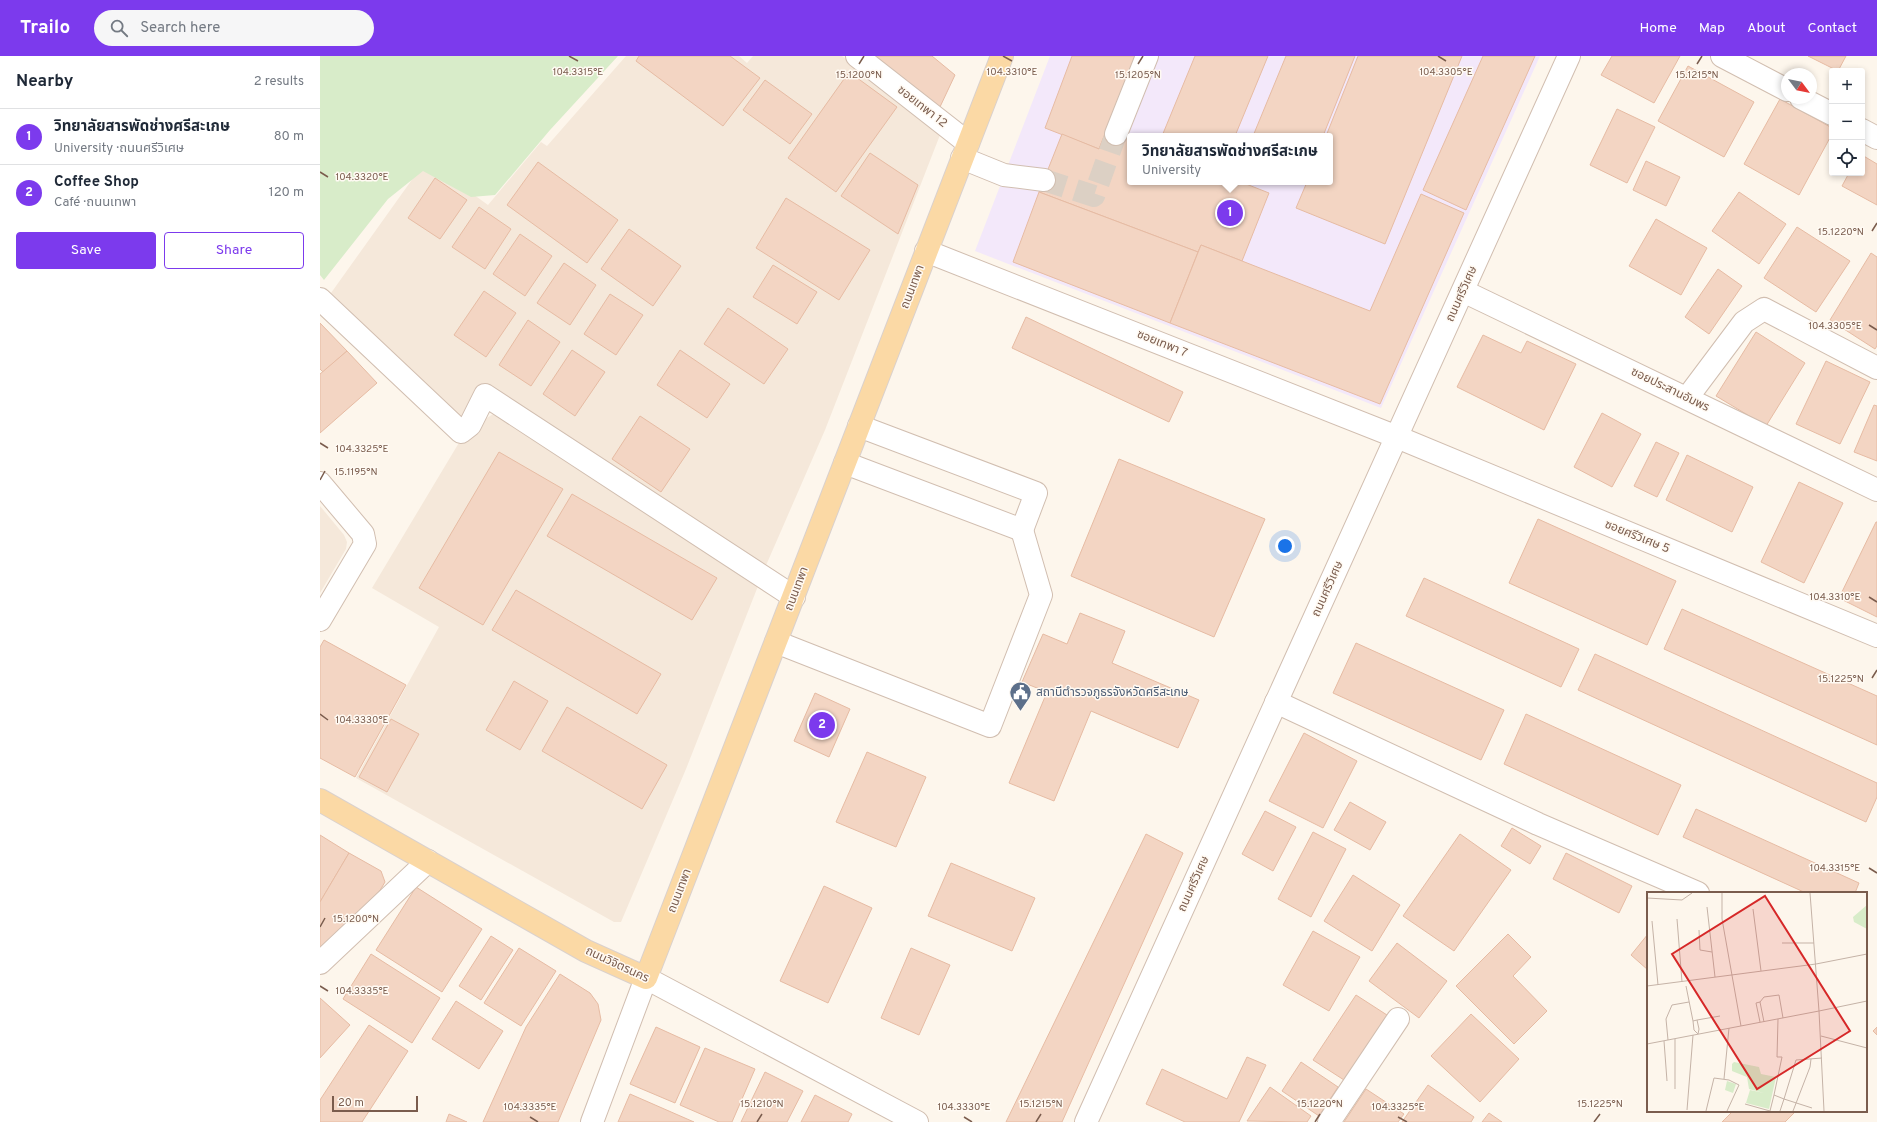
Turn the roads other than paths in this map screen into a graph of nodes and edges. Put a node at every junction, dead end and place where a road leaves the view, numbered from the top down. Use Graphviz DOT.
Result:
graph roads {
  1 [pos="857,56"];
  2 [pos="1002,56"];
  3 [pos="1147,56"];
  4 [pos="1570,56"];
  5 [pos="1722,56"];
  6 [pos="1781,87"];
  7 [pos="1813,104"];
  8 [pos="1829,112"];
  9 [pos="1865,132"];
  10 [pos="1116,134"];
  11 [pos="1877,138"];
  12 [pos="965,151"];
  13 [pos="1044,180"];
  14 [pos="926,251"];
  15 [pos="1463,291"];
  16 [pos="320,299"];
  17 [pos="1877,368"];
  18 [pos="1687,398"];
  19 [pos="859,426"];
  20 [pos="1397,437"];
  21 [pos="845,463"];
  22 [pos="320,483"];
  23 [pos="1877,490"];
  24 [pos="1022,530"];
  25 [pos="794,597"];
  26 [pos="320,620"];
  27 [pos="1877,636"];
  28 [pos="776,642"];
  29 [pos="1276,702"];
  30 [pos="320,800"];
  31 [pos="428,861"];
  32 [pos="1696,892"];
  33 [pos="320,962"];
  34 [pos="646,978"];
  35 [pos="1398,1019"];
  36 [pos="592,1122"];
  37 [pos="917,1122"];
  38 [pos="1086,1122"];
  39 [pos="1329,1122"];
  1 -- 12 [label="street, ซอยเทพา 12"];
  2 -- 12 [label="main road, ถนนเทพา"];
  3 -- 10 [label="street"];
  4 -- 15 [label="street, ถนนศรีวิเศษ"];
  5 -- 6 [label="street"];
  7 -- 8 [label="street"];
  9 -- 11 [label="street"];
  12 -- 13 [label="street, ซอยเทพา 12"];
  12 -- 14 [label="main road, ถนนเทพา"];
  14 -- 19 [label="main road, ถนนเทพา"];
  14 -- 20 [label="street, ซอยเทพา 7"];
  15 -- 18 [label="street, ซอยประสานอัมพร"];
  15 -- 20 [label="street, ถนนศรีวิเศษ"];
  16 -- 25 [label="street"];
  17 -- 18 [label="street"];
  18 -- 23 [label="street, ซอยประสานอัมพร"];
  19 -- 21 [label="main road, ถนนเทพา"];
  19 -- 24 [label="street"];
  20 -- 27 [label="street, ซอยศรีวิเศษ 5"];
  20 -- 29 [label="street, ถนนศรีวิเศษ"];
  21 -- 24 [label="street"];
  21 -- 25 [label="main road, ถนนเทพา"];
  22 -- 26 [label="street"];
  24 -- 28 [label="street"];
  25 -- 28 [label="main road, ถนนเทพา"];
  28 -- 34 [label="main road, ถนนเทพา"];
  29 -- 32 [label="street"];
  29 -- 38 [label="street, ถนนศรีวิเศษ"];
  30 -- 31 [label="main road, ถนนวิจิตรนคร"];
  31 -- 33 [label="street"];
  31 -- 34 [label="main road, ถนนวิจิตรนคร"];
  34 -- 36 [label="street, ถนนเทพา"];
  34 -- 37 [label="street, ถนนวิจิตรนคร"];
  35 -- 39 [label="street"];
}
